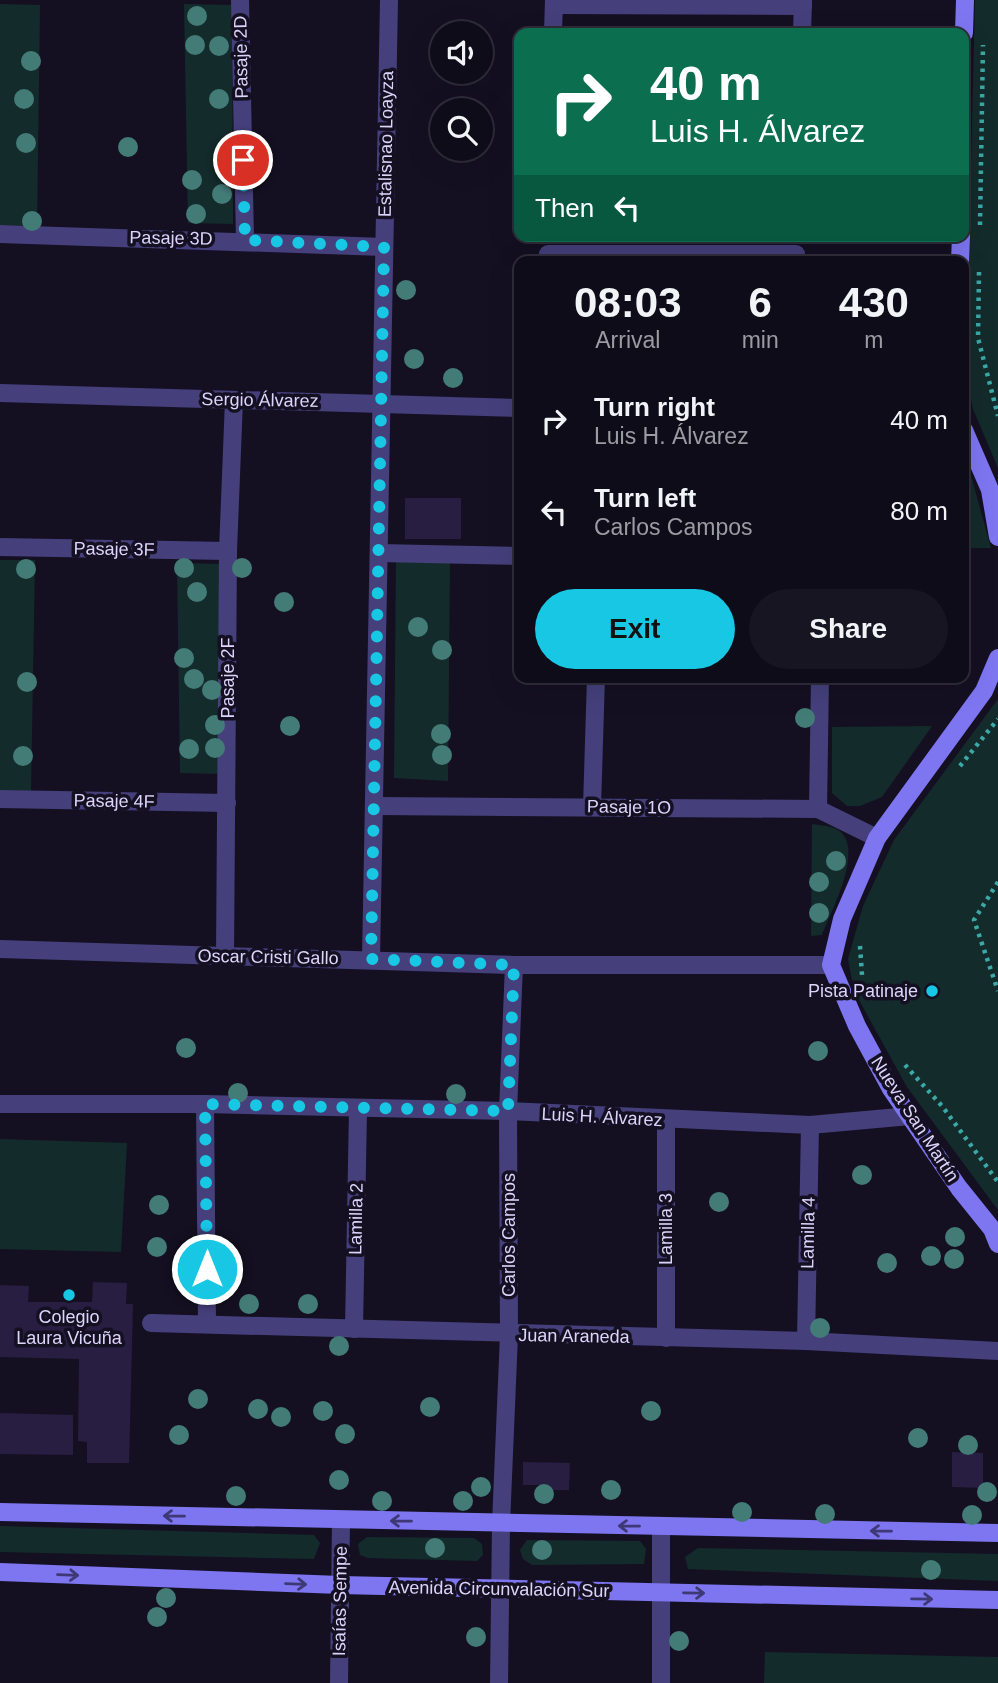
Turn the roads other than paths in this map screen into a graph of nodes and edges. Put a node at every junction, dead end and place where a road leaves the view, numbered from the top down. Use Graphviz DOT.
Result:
graph roads {
  1 [pos="240,0"];
  2 [pos="389,0"];
  3 [pos="965,0"];
  4 [pos="554,3"];
  5 [pos="803,3"];
  6 [pos="553,28"];
  7 [pos="802,28"];
  8 [pos="964,28"];
  9 [pos="0,234"];
  10 [pos="245,240"];
  11 [pos="384,247"];
  12 [pos="548,250"];
  13 [pos="796,250"];
  14 [pos="0,393"];
  15 [pos="234,400"];
  16 [pos="381,404"];
  17 [pos="514,408"];
  18 [pos="969,442"];
  19 [pos="998,537"];
  20 [pos="0,547"];
  21 [pos="228,551"];
  22 [pos="379,553"];
  23 [pos="514,556"];
  24 [pos="998,658"];
  25 [pos="596,683"];
  26 [pos="820,683"];
  27 [pos="0,799"];
  28 [pos="227,803"];
  29 [pos="374,806"];
  30 [pos="592,807"];
  31 [pos="818,809"];
  32 [pos="877,838"];
  33 [pos="0,949"];
  34 [pos="225,956"];
  35 [pos="371,959"];
  36 [pos="514,965"];
  37 [pos="831,965"];
  38 [pos="0,1104"];
  39 [pos="205,1104"];
  40 [pos="358,1109"];
  41 [pos="508,1111"];
  42 [pos="910,1116"];
  43 [pos="666,1120"];
  44 [pos="810,1125"];
  45 [pos="998,1244"];
  46 [pos="151,1323"];
  47 [pos="207,1324"];
  48 [pos="354,1329"];
  49 [pos="509,1335"];
  50 [pos="666,1338"];
  51 [pos="806,1342"];
  52 [pos="998,1351"];
  53 [pos="0,1512"];
  54 [pos="341,1520"];
  55 [pos="501,1524"];
  56 [pos="661,1527"];
  57 [pos="998,1533"];
  58 [pos="0,1572"];
  59 [pos="340,1585"];
  60 [pos="502,1589"];
  61 [pos="662,1592"];
  62 [pos="998,1600"];
  63 [pos="340,1683"];
  64 [pos="499,1683"];
  65 [pos="661,1683"];
  1 -- 10 [label="street, Pasaje 2D"];
  2 -- 11 [label="street, Estalisnao Loayza"];
  3 -- 8 [label="main road"];
  4 -- 5 [label="street"];
  4 -- 6 [label="street"];
  5 -- 7 [label="street"];
  9 -- 10 [label="street, Pasaje 3D"];
  10 -- 11 [label="street, Pasaje 3D"];
  11 -- 16 [label="street, Estalisnao Loayza"];
  12 -- 13 [label="street"];
  14 -- 15 [label="street, Sergio Álvarez"];
  15 -- 16 [label="street, Sergio Álvarez"];
  15 -- 21 [label="street, Pasaje 2F"];
  16 -- 17 [label="street, Sergio Álvarez"];
  16 -- 22 [label="street, Estalisnao Loayza"];
  18 -- 19 [label="main road"];
  20 -- 21 [label="street, Pasaje 3F"];
  21 -- 28 [label="street, Pasaje 2F"];
  22 -- 23 [label="street"];
  22 -- 29 [label="street, Estalisnao Loayza"];
  24 -- 32 [label="main road"];
  25 -- 30 [label="street"];
  26 -- 31 [label="street"];
  27 -- 28 [label="street, Pasaje 4F"];
  28 -- 34 [label="street, Pasaje 2F"];
  29 -- 30 [label="street, Pasaje 1O"];
  29 -- 35 [label="street, Estalisnao Loayza"];
  30 -- 31 [label="street, Pasaje 1O"];
  31 -- 32 [label="street, Pasaje 1O"];
  32 -- 37 [label="main road"];
  33 -- 34 [label="street, Oscar Cristi Gallo"];
  34 -- 35 [label="street, Oscar Cristi Gallo"];
  35 -- 36 [label="street, Oscar Cristi Gallo"];
  36 -- 37 [label="street, Oscar Cristi Gallo"];
  36 -- 41 [label="street, Carlos Campos"];
  37 -- 42 [label="main road, Nueva San Martín"];
  38 -- 39 [label="street, Luis H. Álvarez"];
  39 -- 40 [label="street, Luis H. Álvarez"];
  39 -- 47 [label="street"];
  40 -- 41 [label="street, Luis H. Álvarez"];
  40 -- 48 [label="street, Lamilla 2"];
  41 -- 43 [label="street, Luis H. Álvarez"];
  41 -- 49 [label="street, Carlos Campos"];
  42 -- 44 [label="street, Luis H. Álvarez"];
  42 -- 45 [label="main road, Nueva San Martín"];
  43 -- 44 [label="street, Luis H. Álvarez"];
  43 -- 50 [label="street, Lamilla 3"];
  44 -- 51 [label="street, Lamilla 4"];
  46 -- 47 [label="street, Juan Araneda"];
  47 -- 48 [label="street, Juan Araneda"];
  48 -- 49 [label="street, Juan Araneda"];
  49 -- 50 [label="street, Juan Araneda"];
  49 -- 55 [label="street, Carlos Campos"];
  50 -- 51 [label="street, Juan Araneda"];
  51 -- 52 [label="street, Juan Araneda"];
  54 -- 53 [label="main road, one-way"];
  55 -- 54 [label="main road, one-way"];
  54 -- 59 [label="street, Isaías Sempe"];
  56 -- 55 [label="main road, one-way"];
  55 -- 60 [label="street, Carlos Campos"];
  57 -- 56 [label="main road, one-way"];
  56 -- 61 [label="street"];
  58 -- 59 [label="main road, Avenida Circunvalación Sur, one-way"];
  59 -- 60 [label="main road, Avenida Circunvalación Sur"];
  59 -- 63 [label="street, Isaías Sempe"];
  60 -- 61 [label="main road, Avenida Circunvalación Sur"];
  60 -- 64 [label="street, Carlos Campos"];
  61 -- 62 [label="main road, Avenida Circunvalación Sur, one-way"];
  61 -- 65 [label="street"];
}
